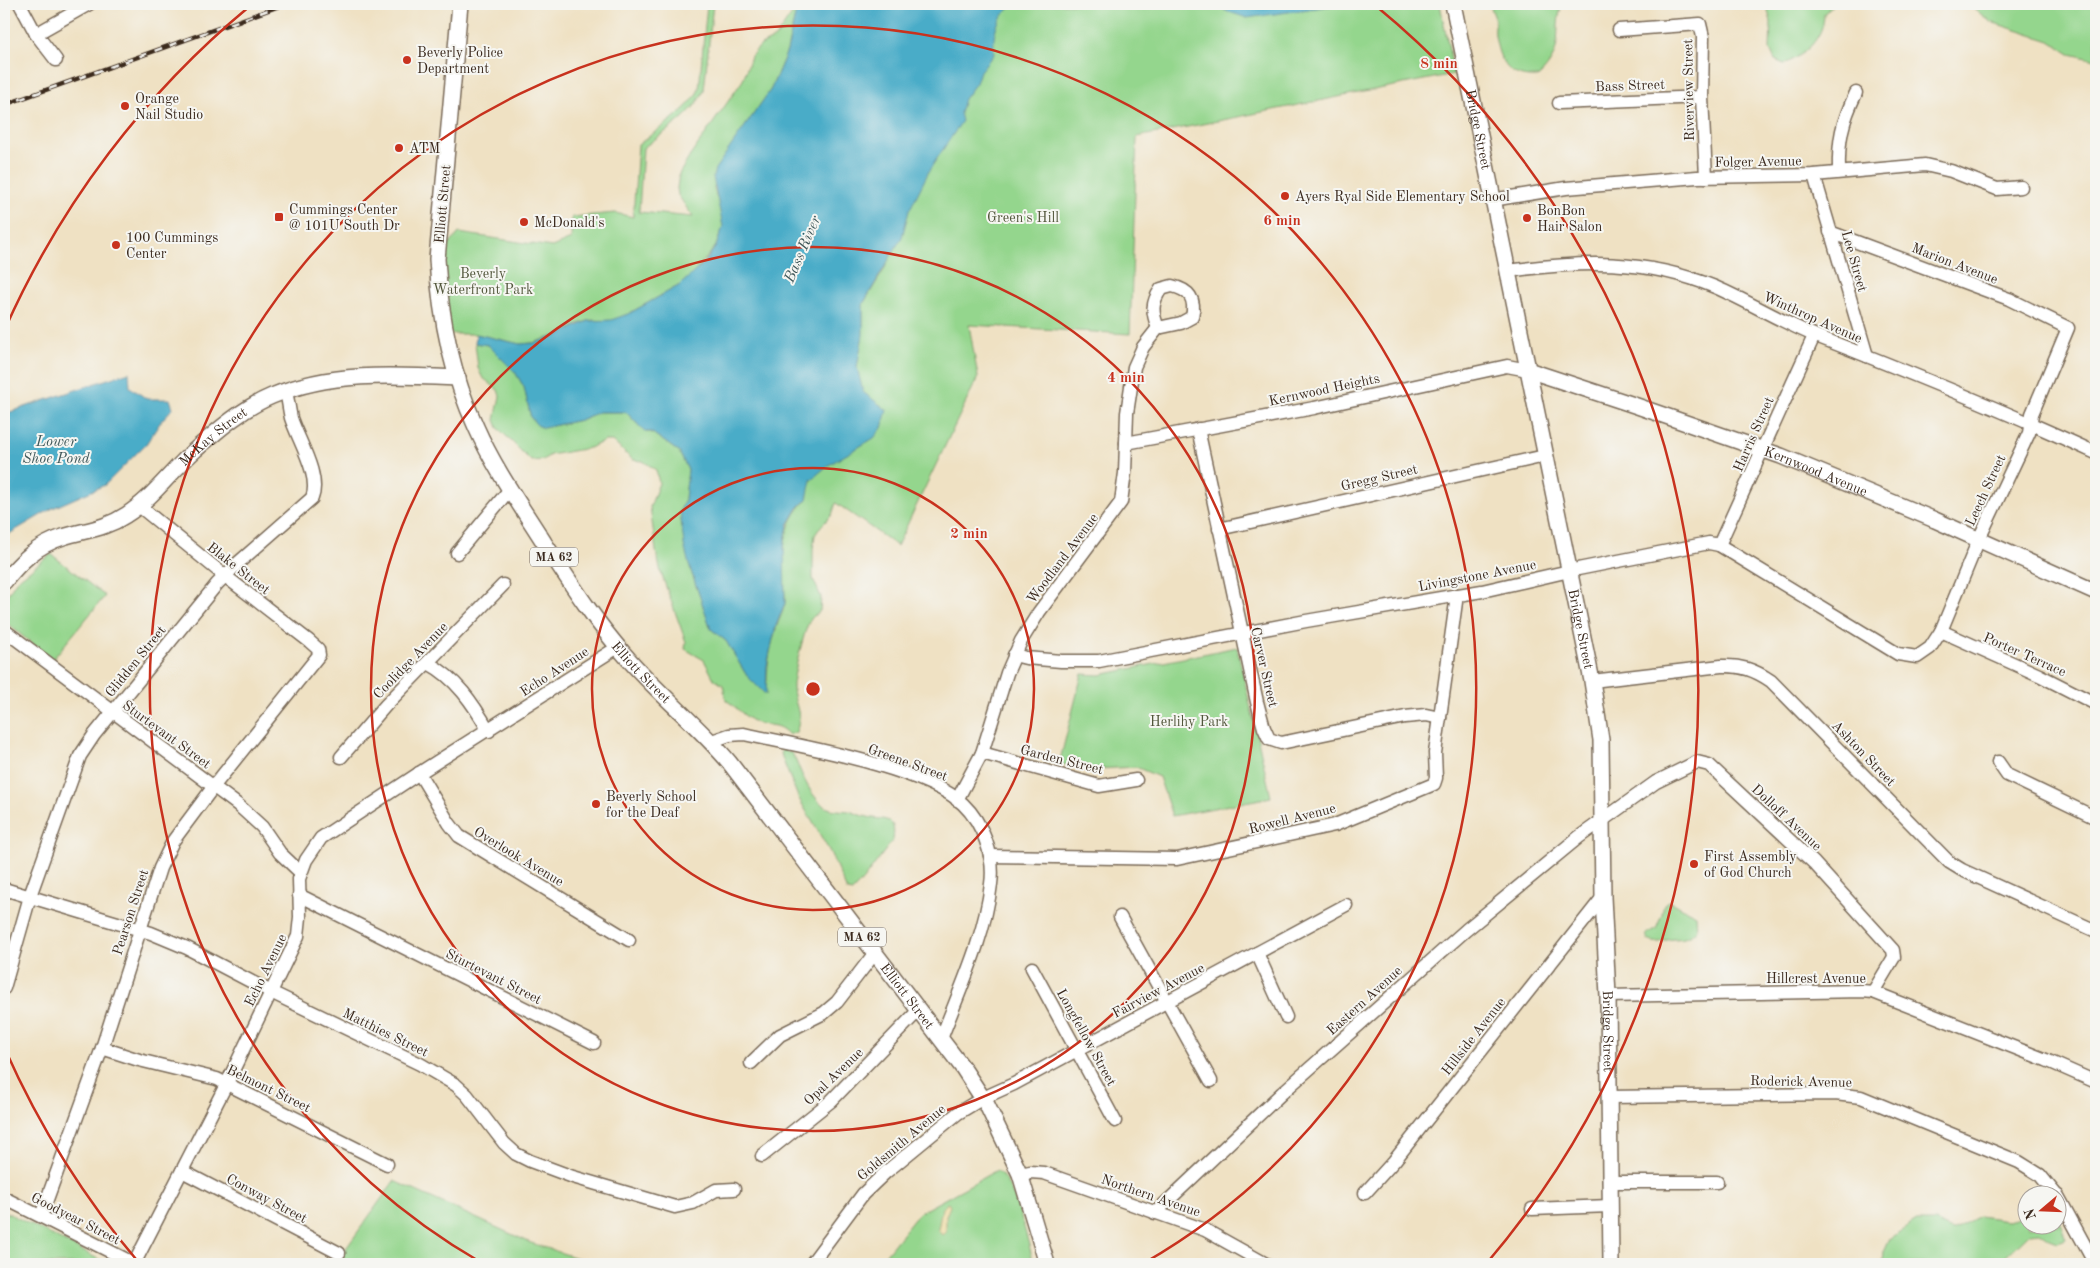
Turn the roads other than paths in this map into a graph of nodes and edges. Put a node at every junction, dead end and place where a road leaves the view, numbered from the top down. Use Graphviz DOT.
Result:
graph roads {
  1 [pos="20,4"];
  2 [pos="89,4"];
  3 [pos="460,4"];
  4 [pos="1453,4"];
  5 [pos="1619,30"];
  6 [pos="36,34"];
  7 [pos="56,60"];
  8 [pos="1856,93"];
  9 [pos="1702,97"];
  10 [pos="1559,103"];
  11 [pos="1839,172"];
  12 [pos="1814,175"];
  13 [pos="1706,177"];
  14 [pos="2021,187"];
  15 [pos="1492,200"];
  16 [pos="1830,232"];
  17 [pos="1507,271"];
  18 [pos="1158,328"];
  19 [pos="2068,328"];
  20 [pos="1814,336"];
  21 [pos="1867,356"];
  22 [pos="1528,370"];
  23 [pos="458,378"];
  24 [pos="286,391"];
  25 [pos="2030,422"];
  26 [pos="1198,429"];
  27 [pos="1126,443"];
  28 [pos="1762,450"];
  29 [pos="2096,453"];
  30 [pos="1545,456"];
  31 [pos="510,489"];
  32 [pos="138,505"];
  33 [pos="1219,529"];
  34 [pos="1979,539"];
  35 [pos="1719,545"];
  36 [pos="457,553"];
  37 [pos="1569,572"];
  38 [pos="225,576"];
  39 [pos="4,582"];
  40 [pos="503,585"];
  41 [pos="2096,592"];
  42 [pos="1458,595"];
  43 [pos="4,630"];
  44 [pos="1941,631"];
  45 [pos="1242,633"];
  46 [pos="618,647"];
  47 [pos="319,655"];
  48 [pos="1014,655"];
  49 [pos="428,662"];
  50 [pos="1592,681"];
  51 [pos="2096,704"];
  52 [pos="112,712"];
  53 [pos="1440,718"];
  54 [pos="488,731"];
  55 [pos="712,742"];
  56 [pos="982,752"];
  57 [pos="341,757"];
  58 [pos="1998,762"];
  59 [pos="419,773"];
  60 [pos="1136,780"];
  61 [pos="213,787"];
  62 [pos="957,800"];
  63 [pos="2096,818"];
  64 [pos="1603,820"];
  65 [pos="990,856"];
  66 [pos="301,873"];
  67 [pos="4,889"];
  68 [pos="300,895"];
  69 [pos="30,897"];
  70 [pos="1603,897"];
  71 [pos="1346,905"];
  72 [pos="1120,917"];
  73 [pos="140,929"];
  74 [pos="2096,931"];
  75 [pos="629,940"];
  76 [pos="1257,953"];
  77 [pos="874,954"];
  78 [pos="1032,968"];
  79 [pos="4,988"];
  80 [pos="271,992"];
  81 [pos="1872,992"];
  82 [pos="1608,996"];
  83 [pos="1167,1002"];
  84 [pos="918,1011"];
  85 [pos="1286,1017"];
  86 [pos="941,1038"];
  87 [pos="594,1043"];
  88 [pos="102,1048"];
  89 [pos="1077,1050"];
  90 [pos="751,1063"];
  91 [pos="1211,1080"];
  92 [pos="2096,1082"];
  93 [pos="226,1083"];
  94 [pos="1608,1097"];
  95 [pos="982,1098"];
  96 [pos="1116,1121"];
  97 [pos="762,1156"];
  98 [pos="387,1164"];
  99 [pos="182,1171"];
  100 [pos="1020,1174"];
  101 [pos="1609,1182"];
  102 [pos="1717,1182"];
  103 [pos="2049,1186"];
  104 [pos="734,1189"];
  105 [pos="1365,1193"];
  106 [pos="4,1198"];
  107 [pos="1610,1206"];
  108 [pos="1532,1209"];
  109 [pos="1155,1213"];
  110 [pos="41,1216"];
  111 [pos="2068,1216"];
  112 [pos="339,1252"];
  113 [pos="134,1264"];
  114 [pos="811,1264"];
  115 [pos="1047,1264"];
  116 [pos="1266,1264"];
  117 [pos="1611,1264"];
  118 [pos="2095,1264"];
  1 -- 6 [label="street"];
  2 -- 6 [label="street"];
  3 -- 23 [label="main road, Elliott Street / MA 62"];
  4 -- 15 [label="main road, Bridge Street"];
  5 -- 9 [label="street, Riverview Street"];
  6 -- 7 [label="street"];
  8 -- 11 [label="street"];
  9 -- 10 [label="street, Bass Street"];
  9 -- 13 [label="street, Riverview Street"];
  11 -- 12 [label="street, Folger Avenue"];
  11 -- 14 [label="street, Folger Avenue"];
  12 -- 13 [label="street, Folger Avenue"];
  12 -- 16 [label="street, Lee Street"];
  13 -- 15 [label="street, Folger Avenue"];
  15 -- 17 [label="main road, Bridge Street"];
  16 -- 19 [label="street, Marion Avenue"];
  16 -- 21 [label="street, Lee Street"];
  17 -- 20 [label="street, Winthrop Avenue"];
  17 -- 22 [label="main road, Bridge Street"];
  18 -- 27 [label="street, Woodland Avenue"];
  19 -- 25 [label="street, Leech Street"];
  20 -- 21 [label="street, Winthrop Avenue"];
  20 -- 28 [label="street, Harris Street"];
  21 -- 25 [label="street, Winthrop Avenue"];
  22 -- 26 [label="street, Kernwood Heights"];
  22 -- 28 [label="main road, Kernwood Avenue"];
  22 -- 30 [label="main road, Bridge Street"];
  23 -- 24 [label="main road, McKay Street"];
  23 -- 31 [label="main road, Elliott Street / MA 62"];
  24 -- 32 [label="main road, McKay Street"];
  24 -- 38 [label="street, Glidden Street"];
  25 -- 29 [label="street, Winthrop Avenue"];
  25 -- 34 [label="street, Leech Street"];
  26 -- 27 [label="street, Kernwood Heights"];
  26 -- 33 [label="street, Carver Street"];
  27 -- 48 [label="street, Woodland Avenue"];
  28 -- 34 [label="main road, Kernwood Avenue"];
  28 -- 35 [label="street, Harris Street"];
  30 -- 33 [label="street, Gregg Street"];
  30 -- 37 [label="main road, Bridge Street"];
  31 -- 36 [label="street"];
  31 -- 46 [label="main road, Elliott Street / MA 62"];
  32 -- 38 [label="street, Blake Street"];
  32 -- 39 [label="main road, McKay Street"];
  33 -- 45 [label="street, Carver Street"];
  34 -- 41 [label="main road, Kernwood Avenue"];
  34 -- 44 [label="street, Leech Street"];
  35 -- 37 [label="street, Livingstone Avenue"];
  35 -- 44 [label="street, Leech Street"];
  37 -- 42 [label="street, Livingstone Avenue"];
  37 -- 50 [label="main road, Bridge Street"];
  38 -- 47 [label="street, Blake Street"];
  38 -- 52 [label="street, Glidden Street"];
  40 -- 49 [label="street, Coolidge Avenue"];
  42 -- 45 [label="street, Livingstone Avenue"];
  42 -- 53 [label="street, Rowell Avenue"];
  43 -- 52 [label="street, Sturtevant Street"];
  44 -- 51 [label="street, Porter Terrace"];
  45 -- 48 [label="street, Livingstone Avenue"];
  45 -- 53 [label="street, Carver Street"];
  46 -- 54 [label="street, Echo Avenue"];
  46 -- 55 [label="main road, Elliott Street / MA 62"];
  47 -- 61 [label="street, Pearson Street"];
  48 -- 56 [label="street, Woodland Avenue"];
  49 -- 54 [label="street"];
  49 -- 57 [label="street, Coolidge Avenue"];
  50 -- 64 [label="main road, Bridge Street"];
  50 -- 74 [label="street, Ashton Street"];
  52 -- 61 [label="street, Sturtevant Street"];
  52 -- 69 [label="street, Glidden Street"];
  53 -- 65 [label="street, Rowell Avenue"];
  54 -- 59 [label="street, Echo Avenue"];
  55 -- 62 [label="street, Greene Street"];
  55 -- 77 [label="main road, Elliott Street / MA 62"];
  56 -- 60 [label="street, Garden Street"];
  56 -- 62 [label="street, Woodland Avenue"];
  58 -- 63 [label="street"];
  59 -- 66 [label="street, Echo Avenue"];
  59 -- 75 [label="street, Overlook Avenue"];
  61 -- 66 [label="street, Sturtevant Street"];
  61 -- 73 [label="street, Pearson Street"];
  62 -- 65 [label="street, Greene Street"];
  64 -- 70 [label="main road, Bridge Street"];
  64 -- 81 [label="street, Dolloff Avenue"];
  64 -- 109 [label="street, Eastern Avenue"];
  65 -- 86 [label="street, Greene Street"];
  66 -- 68 [label="street, Echo Avenue"];
  67 -- 69 [label="street, Matthies Street"];
  68 -- 80 [label="street, Echo Avenue"];
  68 -- 87 [label="street, Sturtevant Street"];
  69 -- 73 [label="street, Matthies Street"];
  69 -- 79 [label="street, Glidden Street"];
  70 -- 82 [label="main road, Bridge Street"];
  70 -- 105 [label="street, Hillside Avenue"];
  71 -- 76 [label="street, Fairview Avenue"];
  72 -- 83 [label="street"];
  73 -- 80 [label="street, Matthies Street"];
  73 -- 88 [label="street, Pearson Street"];
  76 -- 83 [label="street, Fairview Avenue"];
  76 -- 85 [label="street"];
  77 -- 84 [label="main road, Elliott Street / MA 62"];
  77 -- 90 [label="street"];
  78 -- 89 [label="street, Longfellow Street"];
  80 -- 93 [label="street, Echo Avenue"];
  80 -- 104 [label="street, Matthies Street"];
  81 -- 82 [label="street, Hillcrest Avenue"];
  81 -- 92 [label="street, Hillcrest Avenue"];
  82 -- 94 [label="main road, Bridge Street"];
  83 -- 89 [label="street, Fairview Avenue"];
  83 -- 91 [label="street"];
  84 -- 86 [label="main road, Elliott Street / MA 62"];
  84 -- 97 [label="street, Opal Avenue"];
  86 -- 95 [label="main road, Elliott Street / MA 62"];
  88 -- 93 [label="street, Belmont Street"];
  88 -- 110 [label="street, Pearson Street"];
  89 -- 95 [label="street, Fairview Avenue"];
  89 -- 96 [label="street, Longfellow Street"];
  93 -- 98 [label="street, Belmont Street"];
  93 -- 99 [label="street, Echo Avenue"];
  94 -- 101 [label="main road, Bridge Street"];
  94 -- 103 [label="street, Roderick Avenue"];
  95 -- 100 [label="main road, Elliott Street / MA 62"];
  95 -- 114 [label="street, Goldsmith Avenue"];
  99 -- 112 [label="street, Conway Street"];
  99 -- 113 [label="street, Echo Avenue"];
  100 -- 109 [label="street, Northern Avenue"];
  100 -- 115 [label="main road, Elliott Street / MA 62"];
  101 -- 102 [label="street"];
  101 -- 107 [label="main road, Bridge Street"];
  106 -- 110 [label="street, Goodyear Street"];
  107 -- 108 [label="street"];
  107 -- 117 [label="main road, Bridge Street"];
  109 -- 116 [label="street, Northern Avenue"];
  110 -- 113 [label="street, Goodyear Street"];
  111 -- 118 [label="street, Roderick Avenue"];
}
